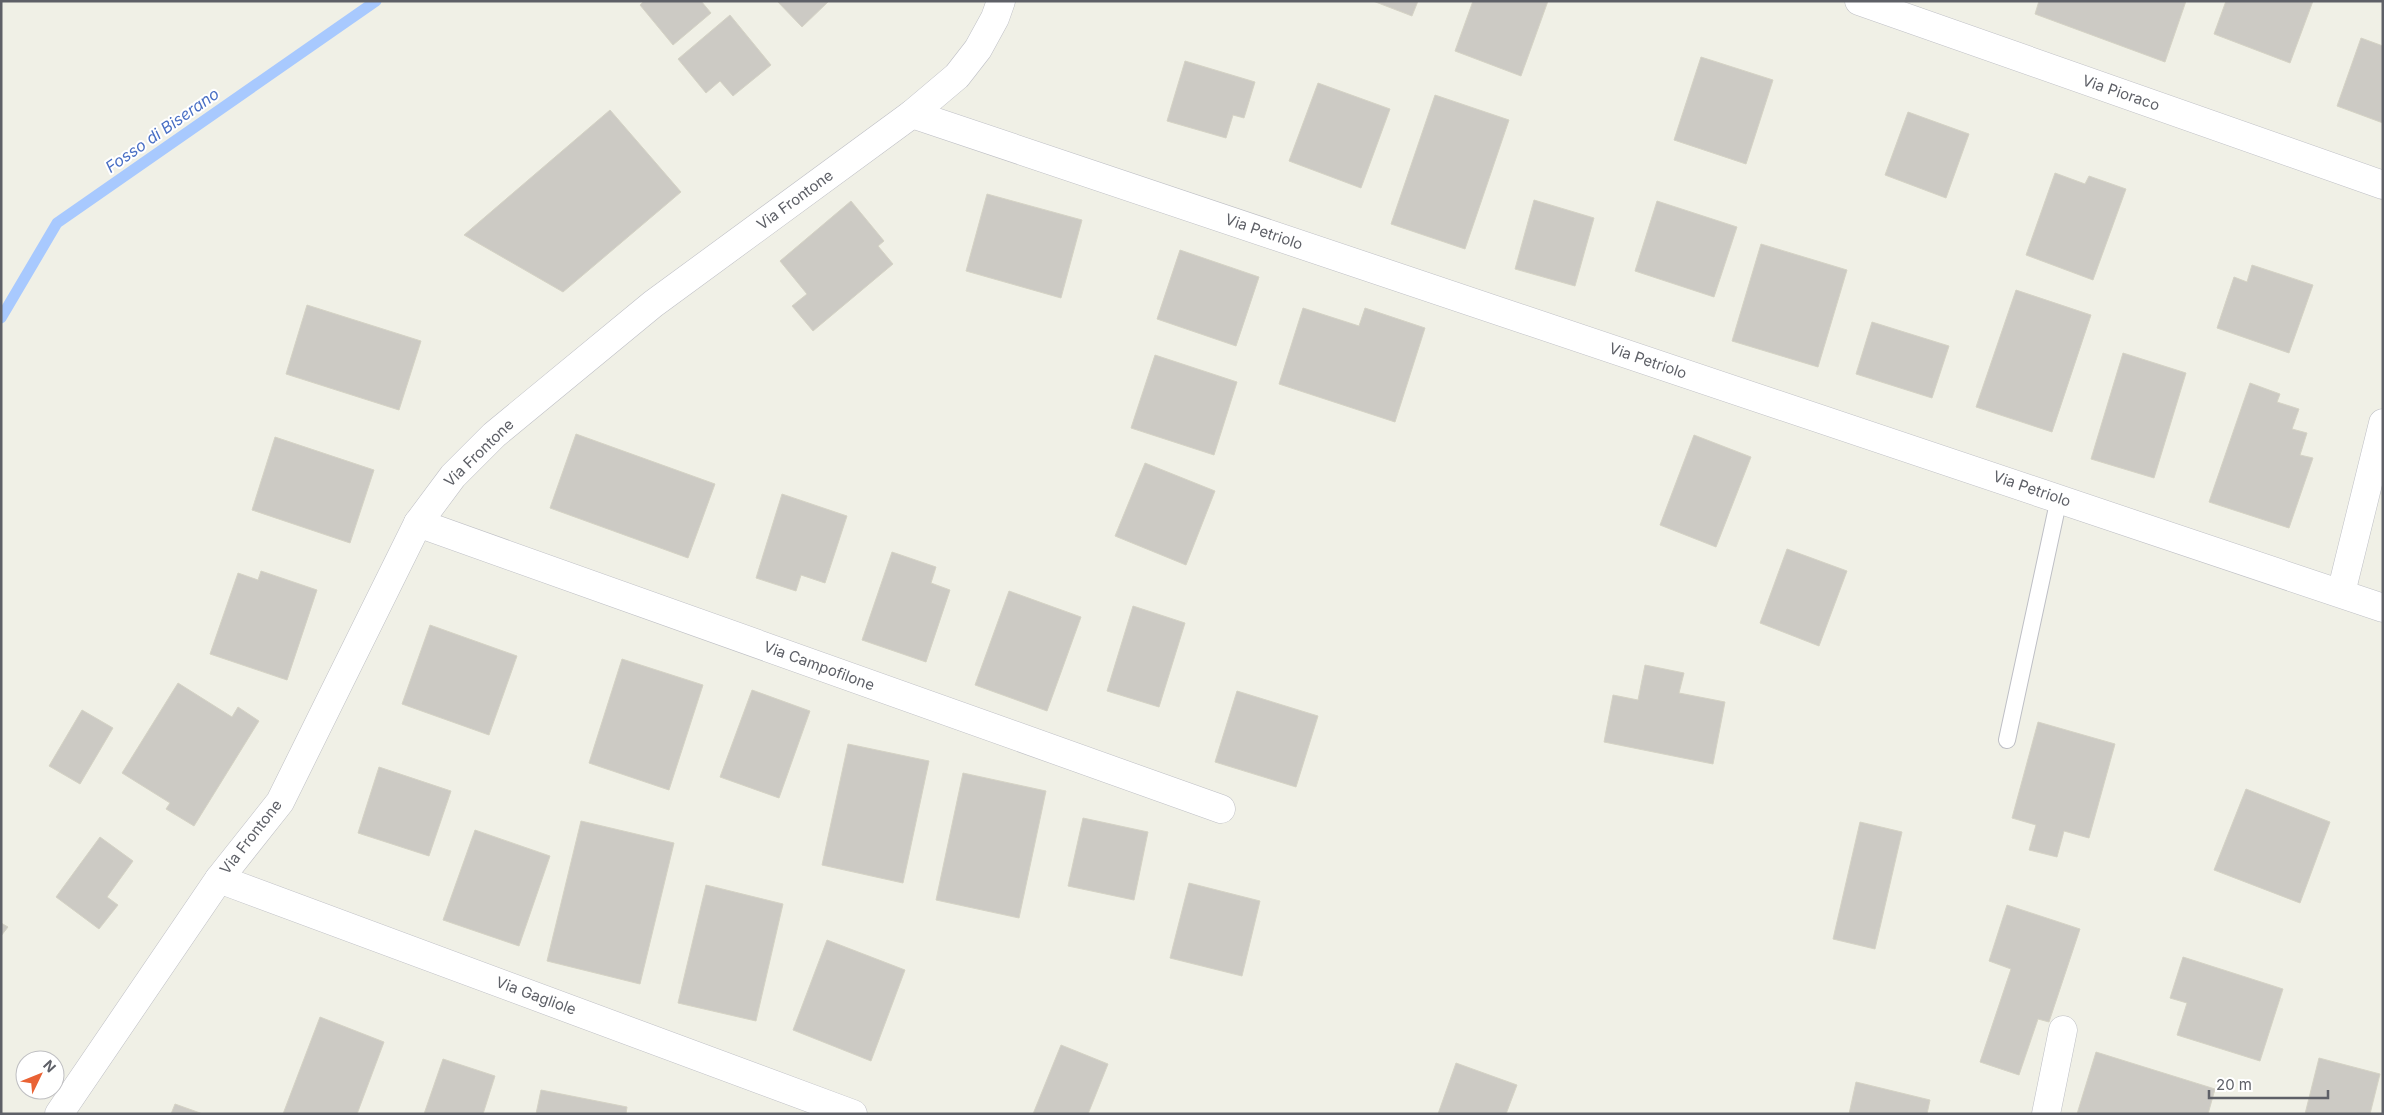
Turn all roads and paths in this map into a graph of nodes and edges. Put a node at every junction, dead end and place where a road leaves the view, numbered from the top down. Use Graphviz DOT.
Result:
graph roads {
  1 [pos="1001,1"];
  2 [pos="1859,1"];
  3 [pos="912,114"];
  4 [pos="2383,185"];
  5 [pos="2383,423"];
  6 [pos="2059,498"];
  7 [pos="418,523"];
  8 [pos="2342,593"];
  9 [pos="2383,608"];
  10 [pos="2007,740"];
  11 [pos="1221,809"];
  12 [pos="219,879"];
  13 [pos="2063,1030"];
  14 [pos="59,1114"];
  15 [pos="853,1114"];
  16 [pos="2046,1114"];
  1 -- 3 [label="street, Via Frontone"];
  2 -- 4 [label="street, Via Pioraco"];
  3 -- 6 [label="street, Via Petriolo"];
  3 -- 7 [label="street, Via Frontone"];
  5 -- 8 [label="street"];
  6 -- 8 [label="street, Via Petriolo"];
  6 -- 10 [label="lane"];
  7 -- 11 [label="street, Via Campofilone"];
  7 -- 12 [label="street, Via Frontone"];
  8 -- 9 [label="street, Via Petriolo"];
  12 -- 14 [label="street, Via Frontone"];
  12 -- 15 [label="street, Via Gagliole"];
  13 -- 16 [label="street"];
}
